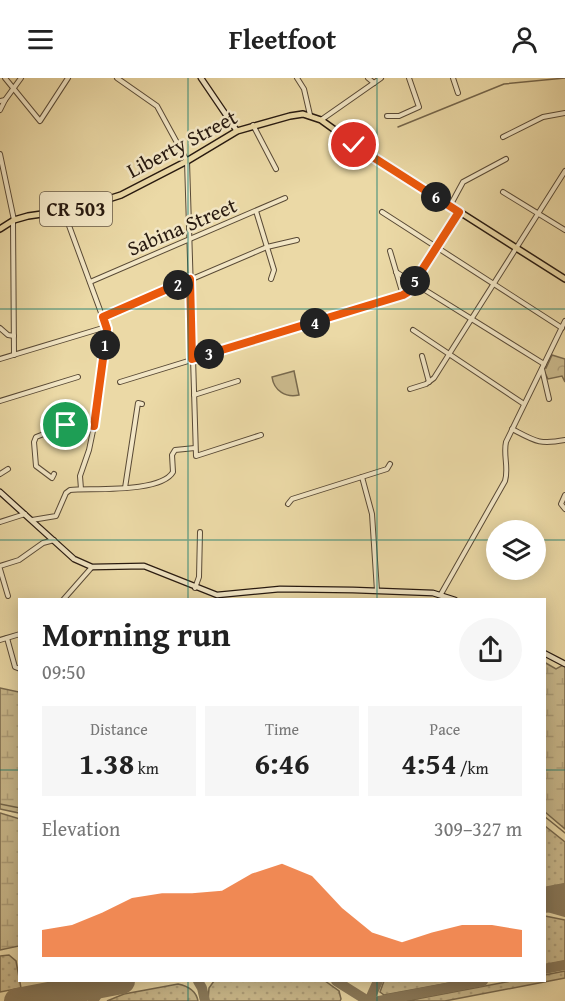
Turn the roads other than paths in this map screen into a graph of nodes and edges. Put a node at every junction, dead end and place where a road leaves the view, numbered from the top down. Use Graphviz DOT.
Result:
graph roads {
  1 [pos="5,78"];
  2 [pos="21,78"];
  3 [pos="68,78"];
  4 [pos="117,78"];
  5 [pos="201,78"];
  6 [pos="297,78"];
  7 [pos="368,78"];
  8 [pos="381,78"];
  9 [pos="409,78"];
  10 [pos="453,78"];
  11 [pos="374,83"];
  12 [pos="14,88"];
  13 [pos="458,93"];
  14 [pos="3,100"];
  15 [pos="0,110"];
  16 [pos="565,112"];
  17 [pos="310,115"];
  18 [pos="387,116"];
  19 [pos="321,120"];
  20 [pos="253,126"];
  21 [pos="237,131"];
  22 [pos="502,137"];
  23 [pos="0,154"];
  24 [pos="506,159"];
  25 [pos="187,161"];
  26 [pos="276,169"];
  27 [pos="565,171"];
  28 [pos="0,186"];
  29 [pos="7,188"];
  30 [pos="503,192"];
  31 [pos="285,198"];
  32 [pos="450,206"];
  33 [pos="256,211"];
  34 [pos="64,212"];
  35 [pos="382,212"];
  36 [pos="459,212"];
  37 [pos="538,213"];
  38 [pos="14,221"];
  39 [pos="0,229"];
  40 [pos="565,230"];
  41 [pos="297,240"];
  42 [pos="189,241"];
  43 [pos="267,247"];
  44 [pos="437,247"];
  45 [pos="516,248"];
  46 [pos="390,251"];
  47 [pos="396,272"];
  48 [pos="190,279"];
  49 [pos="271,279"];
  50 [pos="565,279"];
  51 [pos="90,282"];
  52 [pos="414,283"];
  53 [pos="494,284"];
  54 [pos="403,295"];
  55 [pos="103,317"];
  56 [pos="471,319"];
  57 [pos="565,321"];
  58 [pos="106,327"];
  59 [pos="0,328"];
  60 [pos="562,328"];
  61 [pos="413,330"];
  62 [pos="14,336"];
  63 [pos="448,354"];
  64 [pos="14,355"];
  65 [pos="422,356"];
  66 [pos="0,359"];
  67 [pos="192,359"];
  68 [pos="543,367"];
  69 [pos="78,377"];
  70 [pos="238,381"];
  71 [pos="120,382"];
  72 [pos="429,382"];
  73 [pos="410,389"];
  74 [pos="194,395"];
  75 [pos="549,399"];
  76 [pos="0,401"];
  77 [pos="142,404"];
  78 [pos="524,404"];
  79 [pos="94,426"];
  80 [pos="512,429"];
  81 [pos="261,435"];
  82 [pos="565,440"];
  83 [pos="195,448"];
  84 [pos="390,464"];
  85 [pos="8,469"];
  86 [pos="0,474"];
  87 [pos="54,474"];
  88 [pos="362,477"];
  89 [pos="125,488"];
  90 [pos="81,489"];
  91 [pos="0,492"];
  92 [pos="565,495"];
  93 [pos="288,504"];
  94 [pos="565,509"];
  95 [pos="25,514"];
  96 [pos="32,520"];
  97 [pos="0,522"];
  98 [pos="200,532"];
  99 [pos="54,540"];
  100 [pos="0,567"];
  101 [pos="92,567"];
  102 [pos="195,588"];
  103 [pos="377,591"];
  104 [pos="441,594"];
  105 [pos="8,596"];
  106 [pos="65,598"];
  107 [pos="450,598"];
  108 [pos="18,635"];
  109 [pos="7,638"];
  110 [pos="0,640"];
  111 [pos="546,654"];
  112 [pos="565,664"];
  113 [pos="18,668"];
  1 -- 12 [label="street"];
  2 -- 12 [label="street"];
  3 -- 12 [label="street"];
  4 -- 25 [label="street"];
  5 -- 21 [label="street"];
  6 -- 17 [label="street"];
  7 -- 11 [label="street"];
  8 -- 11 [label="street"];
  9 -- 18 [label="street"];
  10 -- 13 [label="street"];
  11 -- 19 [label="street"];
  12 -- 14 [label="street"];
  14 -- 15 [label="street"];
  16 -- 22 [label="street"];
  17 -- 19 [label="main road"];
  17 -- 20 [label="main road, Liberty Street / CR 503"];
  19 -- 32 [label="main road"];
  20 -- 21 [label="main road, Liberty Street / CR 503"];
  20 -- 26 [label="street"];
  21 -- 25 [label="main road, Liberty Street / CR 503"];
  23 -- 29 [label="street"];
  24 -- 32 [label="street"];
  25 -- 34 [label="main road, Liberty Street / CR 503"];
  25 -- 42 [label="street"];
  27 -- 37 [label="street"];
  28 -- 29 [label="street"];
  29 -- 38 [label="street"];
  30 -- 37 [label="street"];
  31 -- 33 [label="street, Sabina Street"];
  32 -- 36 [label="main road"];
  33 -- 42 [label="street, Sabina Street"];
  33 -- 43 [label="street"];
  34 -- 38 [label="main road, Liberty Street / CR 503"];
  34 -- 51 [label="street"];
  35 -- 44 [label="street"];
  36 -- 44 [label="street"];
  36 -- 45 [label="main road"];
  37 -- 40 [label="street"];
  37 -- 45 [label="street"];
  38 -- 39 [label="main road, Liberty Street / CR 503"];
  38 -- 62 [label="street"];
  41 -- 43 [label="street"];
  42 -- 48 [label="street"];
  42 -- 51 [label="street, Sabina Street"];
  43 -- 48 [label="street"];
  43 -- 49 [label="street"];
  44 -- 52 [label="street"];
  44 -- 53 [label="street"];
  45 -- 50 [label="main road"];
  45 -- 53 [label="street"];
  46 -- 47 [label="street"];
  47 -- 52 [label="street"];
  47 -- 54 [label="street"];
  48 -- 55 [label="street"];
  48 -- 67 [label="street"];
  51 -- 55 [label="street"];
  52 -- 54 [label="street"];
  52 -- 56 [label="street"];
  53 -- 56 [label="street"];
  53 -- 60 [label="street"];
  54 -- 67 [label="street"];
  55 -- 58 [label="street"];
  56 -- 63 [label="street"];
  56 -- 68 [label="street"];
  57 -- 60 [label="street"];
  58 -- 64 [label="street"];
  58 -- 79 [label="street"];
  59 -- 62 [label="street"];
  60 -- 68 [label="street"];
  61 -- 63 [label="street"];
  62 -- 64 [label="street"];
  63 -- 72 [label="street"];
  63 -- 78 [label="street"];
  64 -- 66 [label="street"];
  65 -- 72 [label="street"];
  67 -- 71 [label="street"];
  67 -- 74 [label="street"];
  68 -- 75 [label="street"];
  68 -- 78 [label="street"];
  69 -- 76 [label="street"];
  70 -- 74 [label="street"];
  72 -- 73 [label="street"];
  74 -- 83 [label="street"];
  77 -- 89 [label="street"];
  78 -- 80 [label="street"];
  79 -- 87 [label="street"];
  79 -- 90 [label="street"];
  80 -- 82 [label="street"];
  80 -- 104 [label="street"];
  81 -- 83 [label="street"];
  83 -- 89 [label="street"];
  84 -- 88 [label="street"];
  85 -- 86 [label="street"];
  88 -- 93 [label="street"];
  88 -- 103 [label="street"];
  89 -- 90 [label="street"];
  90 -- 96 [label="street"];
  91 -- 95 [label="street"];
  92 -- 94 [label="street"];
  95 -- 96 [label="street"];
  95 -- 97 [label="street"];
  96 -- 99 [label="street"];
  98 -- 102 [label="street"];
  99 -- 100 [label="street"];
  99 -- 101 [label="street"];
  100 -- 105 [label="street"];
  101 -- 102 [label="street"];
  101 -- 106 [label="street"];
  102 -- 103 [label="street"];
  103 -- 104 [label="street"];
  104 -- 107 [label="street"];
  108 -- 109 [label="street"];
  109 -- 110 [label="street"];
  109 -- 113 [label="street"];
  111 -- 112 [label="street"];
}
